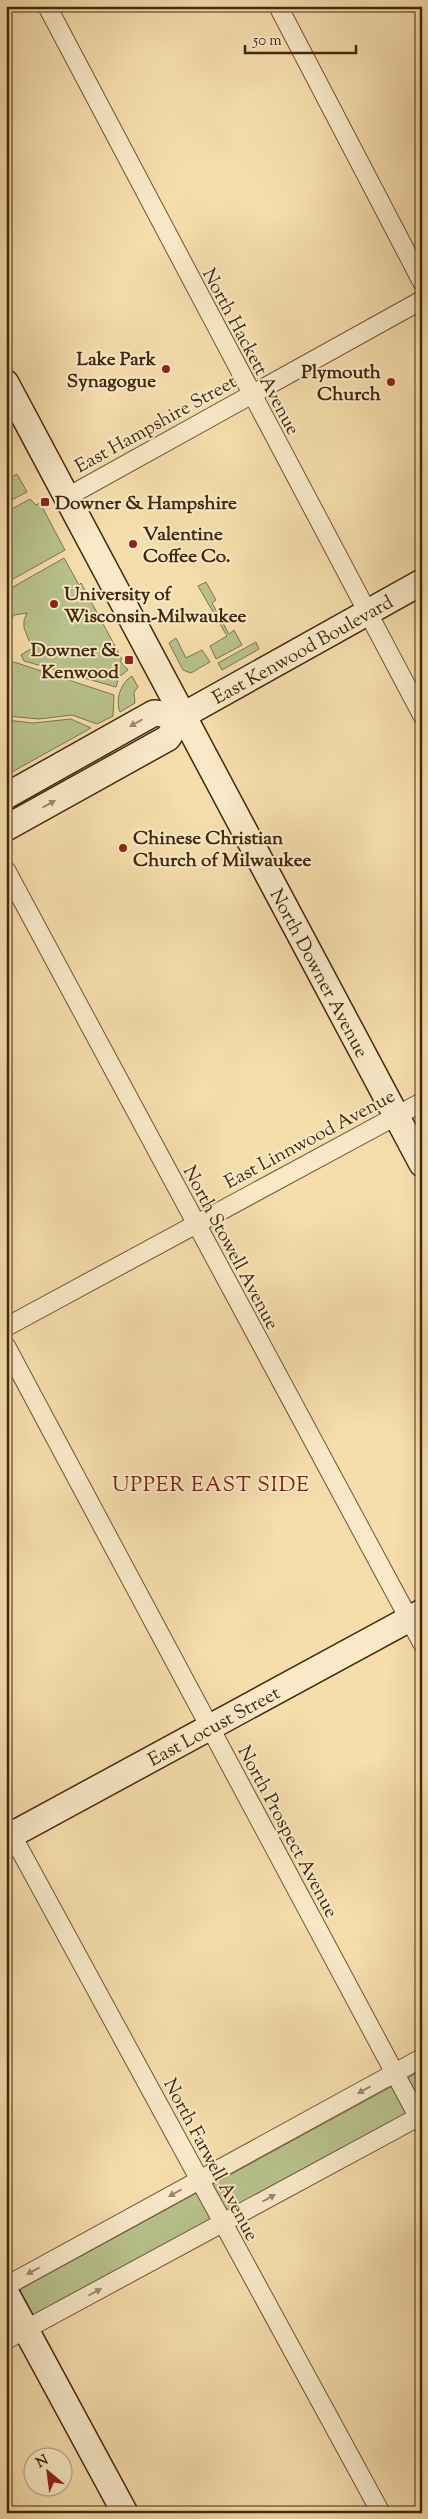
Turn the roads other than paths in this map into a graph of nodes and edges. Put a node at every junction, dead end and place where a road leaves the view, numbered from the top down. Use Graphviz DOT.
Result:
graph roads {
  1 [pos="47,6"];
  2 [pos="278,6"];
  3 [pos="422,282"];
  4 [pos="422,300"];
  5 [pos="6,383"];
  6 [pos="250,394"];
  7 [pos="67,497"];
  8 [pos="422,582"];
  9 [pos="367,612"];
  10 [pos="422,715"];
  11 [pos="182,716"];
  12 [pos="6,796"];
  13 [pos="6,828"];
  14 [pos="6,870"];
  15 [pos="422,1102"];
  16 [pos="396,1116"];
  17 [pos="422,1164"];
  18 [pos="196,1224"];
  19 [pos="6,1327"];
  20 [pos="6,1346"];
  21 [pos="415,1616"];
  22 [pos="422,1643"];
  23 [pos="210,1727"];
  24 [pos="8,1833"];
  25 [pos="422,2058"];
  26 [pos="394,2074"];
  27 [pos="420,2119"];
  28 [pos="198,2181"];
  29 [pos="222,2223"];
  30 [pos="6,2286"];
  31 [pos="6,2293"];
  32 [pos="16,2335"];
  33 [pos="125,2513"];
  34 [pos="381,2513"];
  1 -- 6 [label="street, North Hackett Avenue"];
  2 -- 3 [label="street"];
  4 -- 6 [label="street, East Hampshire Street"];
  5 -- 7 [label="street, North Downer Avenue"];
  6 -- 7 [label="street, East Hampshire Street"];
  6 -- 9 [label="street, North Hackett Avenue"];
  7 -- 11 [label="street, North Downer Avenue"];
  8 -- 9 [label="street, East Kenwood Boulevard"];
  9 -- 10 [label="street, North Hackett Avenue"];
  9 -- 11 [label="street, East Kenwood Boulevard"];
  11 -- 12 [label="street, one-way"];
  13 -- 11 [label="street, East Kenwood Boulevard, one-way"];
  11 -- 16 [label="street, North Downer Avenue"];
  14 -- 18 [label="street, North Stowell Avenue"];
  15 -- 16 [label="street, East Linnwood Avenue"];
  16 -- 17 [label="street, North Downer Avenue"];
  16 -- 18 [label="street, East Linnwood Avenue"];
  18 -- 19 [label="street, East Linnwood Avenue"];
  18 -- 21 [label="street, North Stowell Avenue"];
  20 -- 23 [label="street, North Prospect Avenue"];
  21 -- 22 [label="street, North Stowell Avenue"];
  21 -- 23 [label="street, East Locust Street"];
  23 -- 24 [label="street, East Locust Street"];
  23 -- 26 [label="street, North Prospect Avenue"];
  24 -- 28 [label="street, North Farwell Avenue"];
  25 -- 26 [label="street"];
  26 -- 27 [label="street, North Prospect Avenue"];
  26 -- 28 [label="street, one-way"];
  29 -- 27 [label="street, one-way"];
  28 -- 29 [label="street, North Farwell Avenue"];
  28 -- 30 [label="street, one-way"];
  32 -- 29 [label="street, one-way"];
  29 -- 34 [label="street, North Farwell Avenue"];
  31 -- 32 [label="street"];
  32 -- 33 [label="street"];
}
